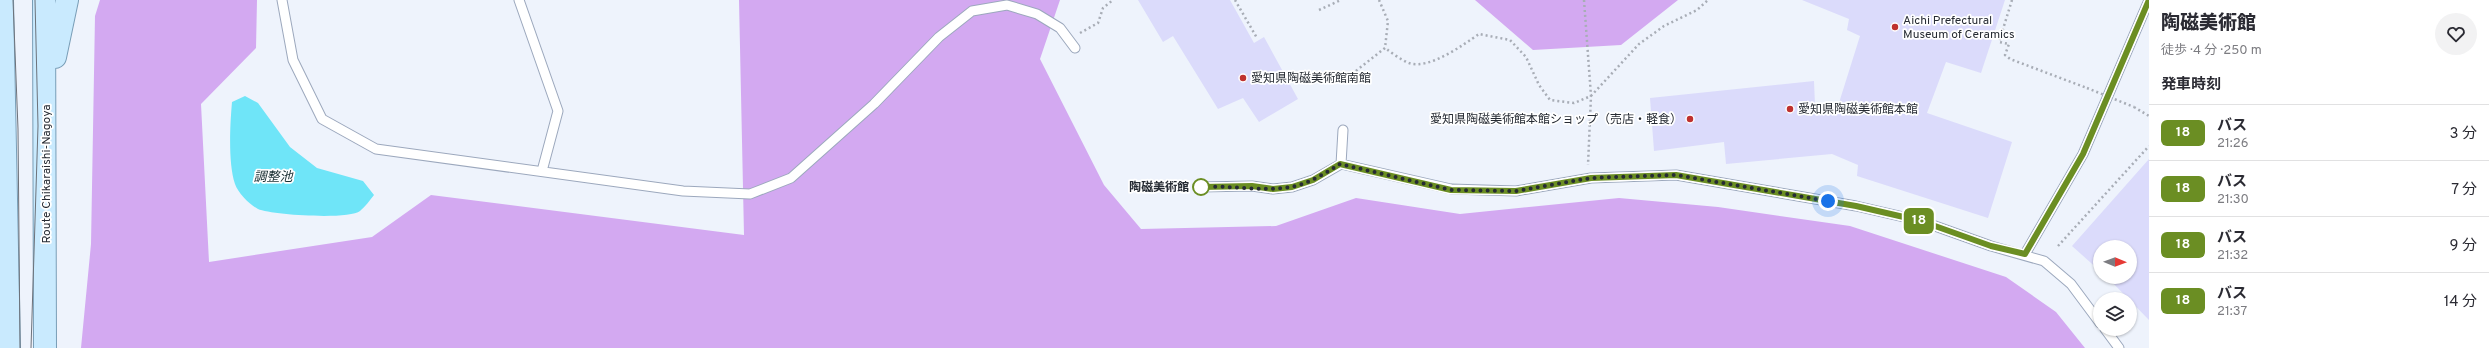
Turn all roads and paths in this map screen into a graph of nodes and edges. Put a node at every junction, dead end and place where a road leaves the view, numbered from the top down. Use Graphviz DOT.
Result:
graph roads {
  1 [pos="2,0"];
  2 [pos="44,0"];
  3 [pos="67,0"];
  4 [pos="282,0"];
  5 [pos="519,0"];
  6 [pos="1113,0"];
  7 [pos="1234,0"];
  8 [pos="1341,0"];
  9 [pos="1379,0"];
  10 [pos="1584,0"];
  11 [pos="1708,0"];
  12 [pos="2012,0"];
  13 [pos="2149,0"];
  14 [pos="1319,10"];
  15 [pos="1074,29"];
  16 [pos="1257,38"];
  17 [pos="1075,48"];
  18 [pos="1385,48"];
  19 [pos="1352,74"];
  20 [pos="1591,96"];
  21 [pos="46,103"];
  22 [pos="2149,116"];
  23 [pos="1343,130"];
  24 [pos="2149,146"];
  25 [pos="1340,164"];
  26 [pos="1588,166"];
  27 [pos="542,172"];
  28 [pos="1201,187"];
  29 [pos="2058,246"];
  30 [pos="2025,254"];
  31 [pos="2093,314"];
  32 [pos="2110,336"];
  33 [pos="9,348"];
  34 [pos="45,348"];
  35 [pos="2119,348"];
  1 -- 33 [label="main road"];
  2 -- 21 [label="main road, Route Chikaraishi-Nagoya"];
  3 -- 21 [label="main road"];
  4 -- 27 [label="lane"];
  5 -- 27 [label="lane"];
  6 -- 15 [label="path"];
  7 -- 16 [label="path"];
  8 -- 14 [label="path"];
  9 -- 18 [label="path"];
  10 -- 20 [label="path"];
  11 -- 20 [label="path"];
  12 -- 22 [label="path, bridge"];
  13 -- 30 [label="lane"];
  17 -- 27 [label="lane"];
  18 -- 19 [label="path"];
  18 -- 20 [label="path"];
  20 -- 26 [label="path"];
  21 -- 34 [label="main road, Route Chikaraishi-Nagoya"];
  23 -- 25 [label="lane"];
  24 -- 29 [label="path"];
  25 -- 28 [label="lane"];
  25 -- 30 [label="lane"];
  30 -- 31 [label="lane"];
  32 -- 35 [label="lane"];
}
